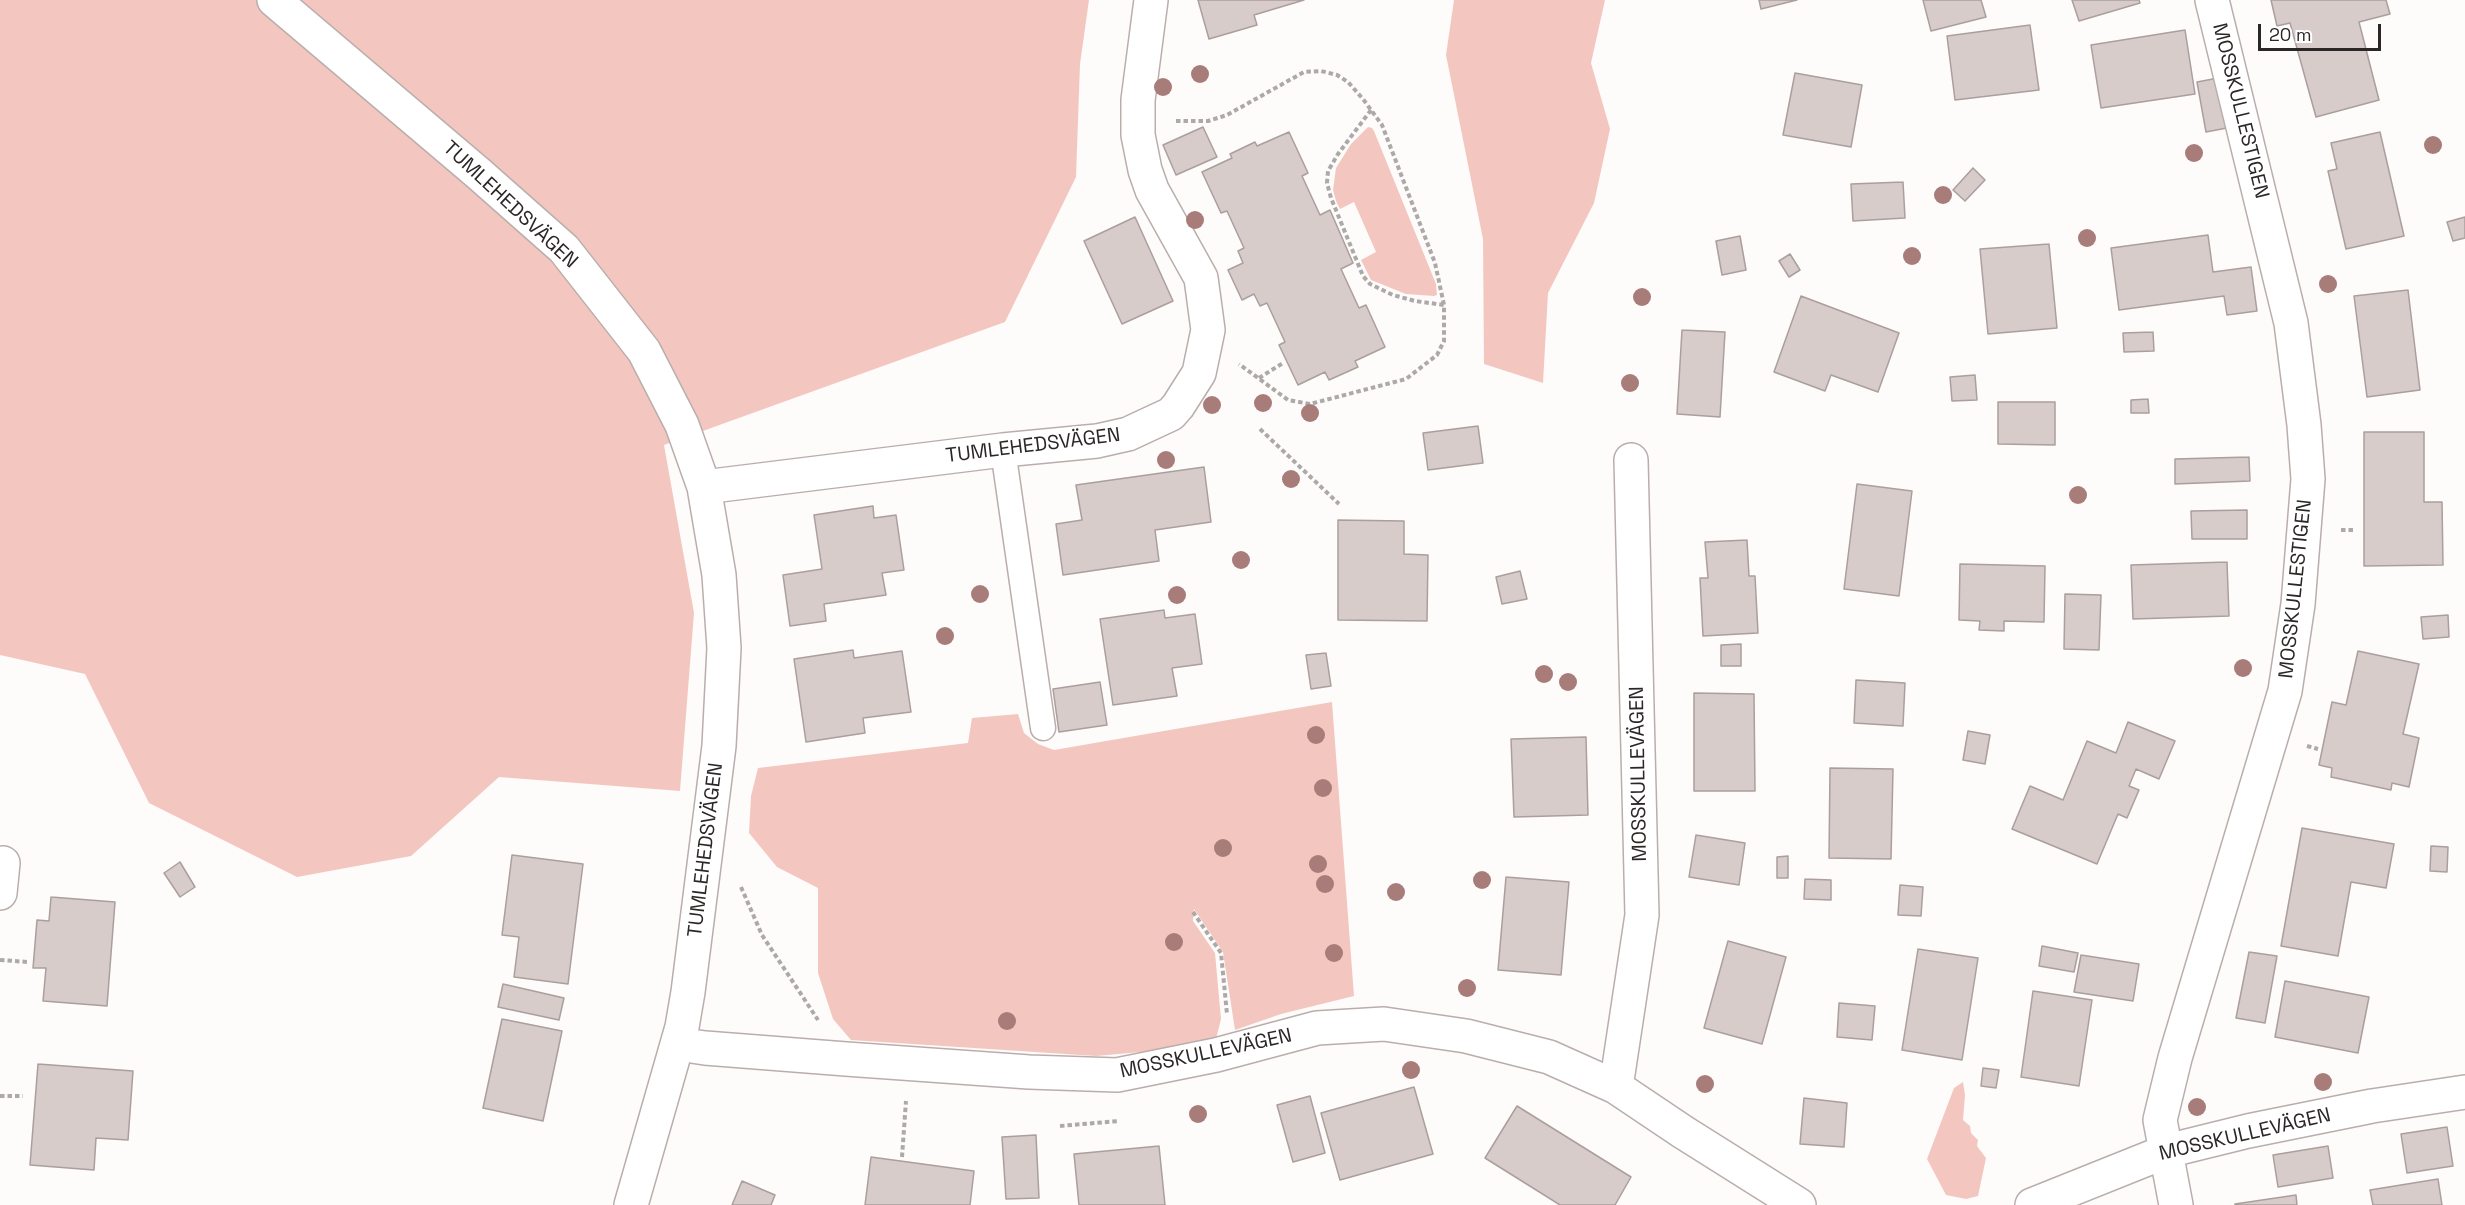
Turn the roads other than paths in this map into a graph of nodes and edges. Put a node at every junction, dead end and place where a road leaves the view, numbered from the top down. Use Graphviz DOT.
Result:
graph roads {
  1 [pos="274,0"];
  2 [pos="1151,0"];
  3 [pos="2212,0"];
  4 [pos="1003,450"];
  5 [pos="1631,460"];
  6 [pos="704,487"];
  7 [pos="1043,728"];
  8 [pos="678,1044"];
  9 [pos="1616,1087"];
  10 [pos="2465,1092"];
  11 [pos="2168,1151"];
  12 [pos="631,1205"];
  13 [pos="1799,1205"];
  14 [pos="2032,1205"];
  15 [pos="2176,1205"];
  1 -- 6 [label="street, TUMLEHEDSVÄGEN"];
  2 -- 4 [label="street, TUMLEHEDSVÄGEN"];
  3 -- 11 [label="street, MOSSKULLESTIGEN"];
  4 -- 6 [label="street, TUMLEHEDSVÄGEN"];
  4 -- 7 [label="lane"];
  5 -- 9 [label="street, MOSSKULLEVÄGEN"];
  6 -- 8 [label="street, TUMLEHEDSVÄGEN"];
  8 -- 9 [label="street, MOSSKULLEVÄGEN"];
  8 -- 12 [label="street, TUMLEHEDSVÄGEN"];
  9 -- 13 [label="street, MOSSKULLEVÄGEN"];
  10 -- 11 [label="street, MOSSKULLEVÄGEN"];
  11 -- 14 [label="street, MOSSKULLEVÄGEN"];
  11 -- 15 [label="street, MOSSKULLESTIGEN"];
}
